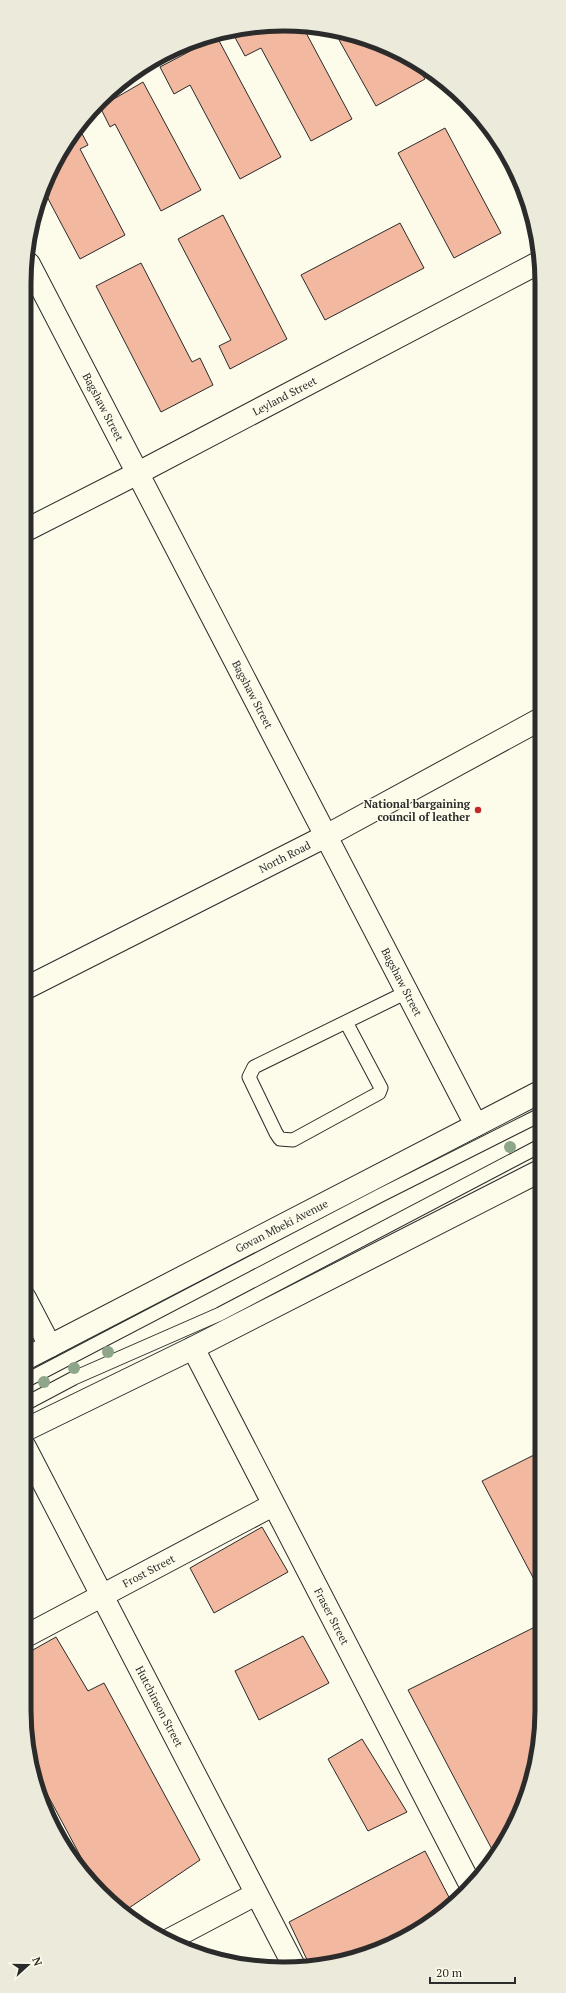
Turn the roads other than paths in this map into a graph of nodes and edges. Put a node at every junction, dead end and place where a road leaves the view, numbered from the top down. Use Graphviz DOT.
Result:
graph roads {
  1 [pos="534,265"];
  2 [pos="32,269"];
  3 [pos="138,473"];
  4 [pos="31,527"];
  5 [pos="535,722"];
  6 [pos="326,836"];
  7 [pos="31,985"];
  8 [pos="407,992"];
  9 [pos="346,1022"];
  10 [pos="535,1095"];
  11 [pos="535,1118"];
  12 [pos="476,1125"];
  13 [pos="535,1149"];
  14 [pos="535,1174"];
  15 [pos="31,1310"];
  16 [pos="50,1346"];
  17 [pos="193,1348"];
  18 [pos="31,1355"];
  19 [pos="31,1378"];
  20 [pos="31,1401"];
  21 [pos="31,1427"];
  22 [pos="31,1459"];
  23 [pos="273,1505"];
  24 [pos="103,1597"];
  25 [pos="31,1633"];
  26 [pos="468,1880"];
  27 [pos="256,1894"];
  28 [pos="174,1937"];
  29 [pos="292,1961"];
  1 -- 3 [label="street, Leyland Street"];
  2 -- 3 [label="street, Bagshaw Street"];
  3 -- 4 [label="street, Leyland Street"];
  3 -- 6 [label="street, Bagshaw Street"];
  5 -- 6 [label="street, North Road"];
  6 -- 7 [label="street, North Road"];
  6 -- 8 [label="street, Bagshaw Street"];
  8 -- 9 [label="lane"];
  8 -- 12 [label="street, Bagshaw Street"];
  9 -- 9 [label="lane"];
  10 -- 12 [label="street, Govan Mbeki Avenue"];
  11 -- 19 [label="lane"];
  12 -- 16 [label="street, Govan Mbeki Avenue"];
  13 -- 20 [label="lane"];
  14 -- 17 [label="street"];
  15 -- 16 [label="street"];
  16 -- 18 [label="street, Govan Mbeki Avenue"];
  17 -- 21 [label="street"];
  17 -- 23 [label="street, Fraser Street"];
  22 -- 24 [label="street, Hutchinson Street"];
  23 -- 24 [label="street, Frost Street"];
  23 -- 26 [label="street, Fraser Street"];
  24 -- 25 [label="street, Frost Street"];
  24 -- 27 [label="street, Hutchinson Street"];
  27 -- 28 [label="street"];
  27 -- 29 [label="street, Hutchinson Street"];
}
